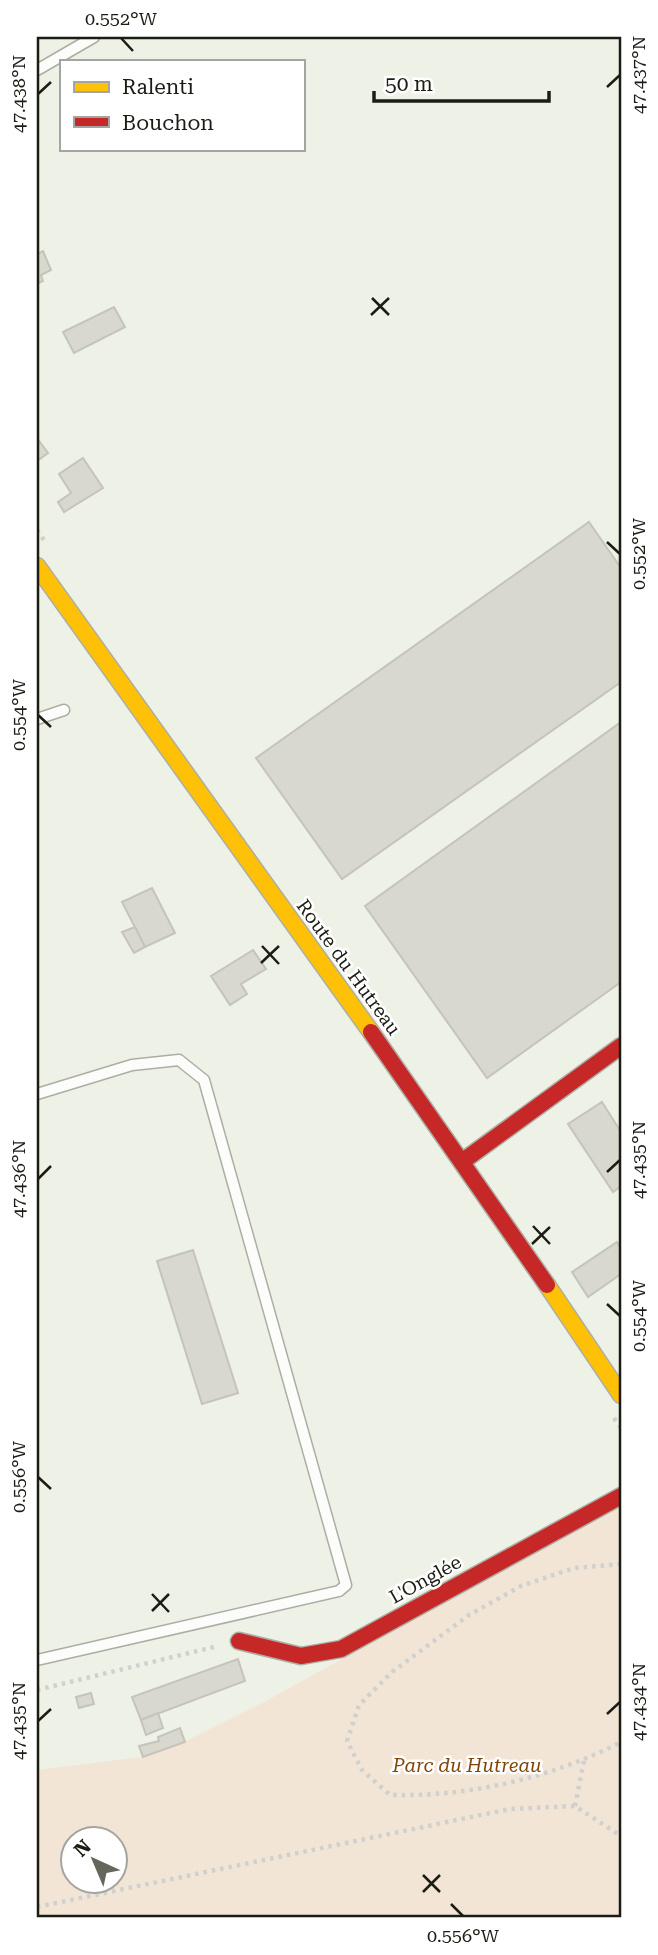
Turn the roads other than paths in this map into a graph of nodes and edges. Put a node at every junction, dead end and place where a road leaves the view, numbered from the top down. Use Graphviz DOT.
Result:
graph roads {
  1 [pos="94,37"];
  2 [pos="37,70"];
  3 [pos="37,566"];
  4 [pos="64,710"];
  5 [pos="37,719"];
  6 [pos="621,1046"];
  7 [pos="37,1094"];
  8 [pos="463,1161"];
  9 [pos="621,1395"];
  10 [pos="621,1496"];
  11 [pos="239,1641"];
  12 [pos="37,1660"];
  1 -- 2 [label="lane"];
  3 -- 8 [label="street, Route du Hutreau"];
  4 -- 5 [label="lane"];
  6 -- 8 [label="street"];
  7 -- 12 [label="lane"];
  8 -- 9 [label="street, Route du Hutreau"];
  10 -- 11 [label="street, L'Onglée"];
}
